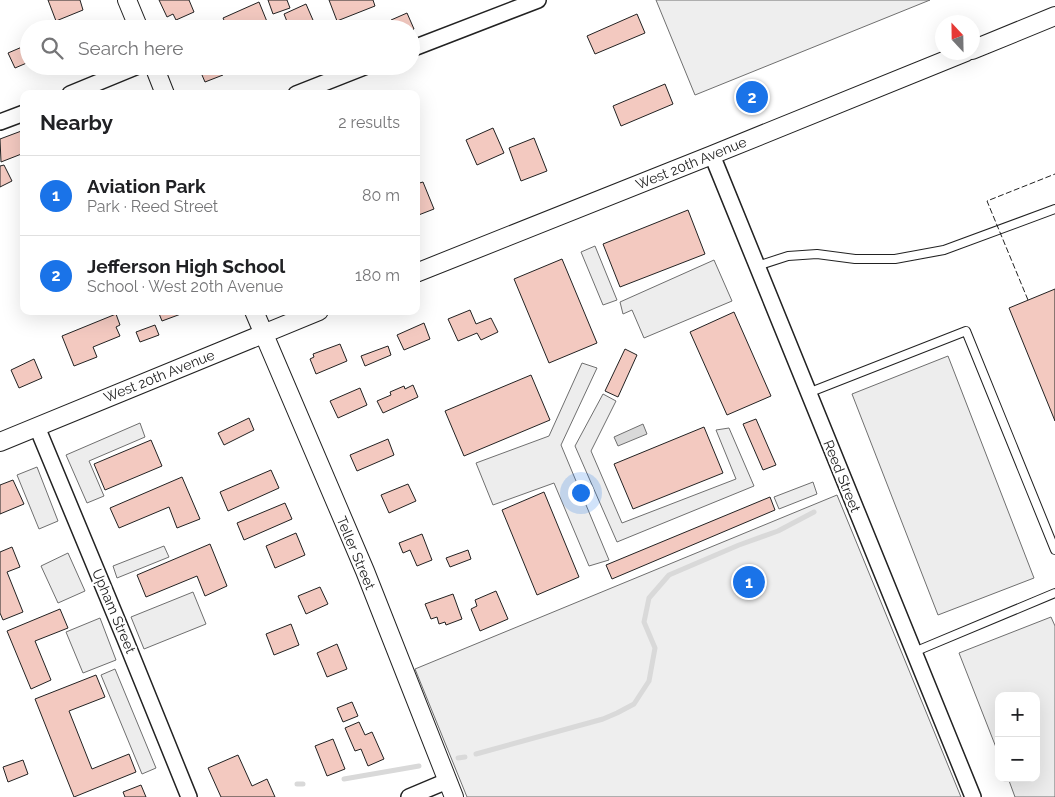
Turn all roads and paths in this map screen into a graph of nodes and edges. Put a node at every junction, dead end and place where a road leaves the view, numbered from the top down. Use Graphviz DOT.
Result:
graph roads {
  1 [pos="127,0"];
  2 [pos="538,0"];
  3 [pos="1055,16"];
  4 [pos="135,20"];
  5 [pos="420,46"];
  6 [pos="980,47"];
  7 [pos="946,60"];
  8 [pos="116,75"];
  9 [pos="158,75"];
  10 [pos="344,75"];
  11 [pos="80,90"];
  12 [pos="163,90"];
  13 [pos="306,90"];
  14 [pos="20,114"];
  15 [pos="0,122"];
  16 [pos="712,156"];
  17 [pos="1055,209"];
  18 [pos="756,266"];
  19 [pos="420,271"];
  20 [pos="256,315"];
  21 [pos="309,315"];
  22 [pos="263,334"];
  23 [pos="808,393"];
  24 [pos="37,427"];
  25 [pos="0,442"];
  26 [pos="1055,550"];
  27 [pos="1055,593"];
  28 [pos="914,652"];
  29 [pos="451,789"];
  30 [pos="189,797"];
  31 [pos="409,797"];
  32 [pos="973,797"];
  1 -- 4 [label="street"];
  2 -- 5 [label="street"];
  3 -- 6 [label="street"];
  7 -- 16 [label="street, West 20th Avenue"];
  8 -- 11 [label="street"];
  9 -- 12 [label="street"];
  10 -- 13 [label="street"];
  14 -- 15 [label="street"];
  16 -- 18 [label="street, Reed Street"];
  16 -- 19 [label="street, West 20th Avenue"];
  17 -- 18 [label="lane"];
  18 -- 23 [label="street, Reed Street"];
  20 -- 22 [label="street, Teller Street"];
  21 -- 22 [label="street, West 20th Avenue"];
  22 -- 24 [label="street, West 20th Avenue"];
  22 -- 29 [label="street, Teller Street"];
  23 -- 26 [label="lane"];
  23 -- 28 [label="street, Reed Street"];
  24 -- 25 [label="street, West 20th Avenue"];
  24 -- 30 [label="street, Upham Street"];
  27 -- 28 [label="lane"];
  28 -- 32 [label="street, Reed Street"];
  29 -- 31 [label="street"];
}
